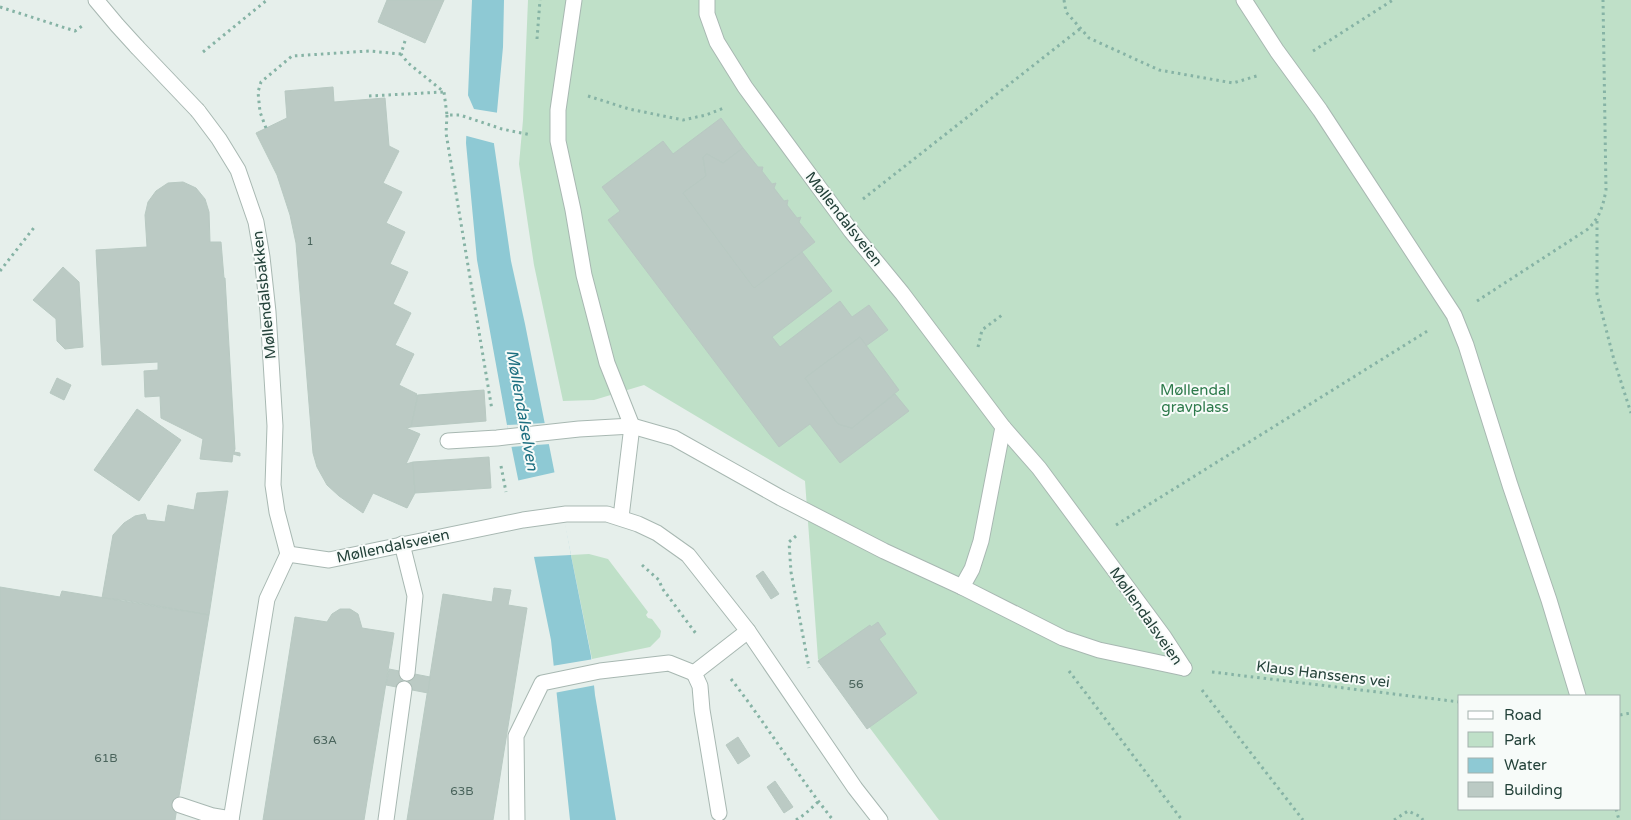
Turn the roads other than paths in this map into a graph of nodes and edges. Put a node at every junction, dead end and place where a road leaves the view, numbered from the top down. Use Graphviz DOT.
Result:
graph roads {
  1 [pos="96,0"];
  2 [pos="574,0"];
  3 [pos="707,0"];
  4 [pos="1244,0"];
  5 [pos="632,426"];
  6 [pos="1003,427"];
  7 [pos="448,441"];
  8 [pos="621,517"];
  9 [pos="402,544"];
  10 [pos="288,554"];
  11 [pos="962,587"];
  12 [pos="748,631"];
  13 [pos="407,673"];
  14 [pos="694,673"];
  15 [pos="404,688"];
  16 [pos="1578,695"];
  17 [pos="180,805"];
  18 [pos="718,813"];
  19 [pos="231,820"];
  20 [pos="386,820"];
  21 [pos="517,820"];
  22 [pos="880,820"];
  1 -- 10 [label="street, Møllendalsbakken, bridge"];
  2 -- 5 [label="street"];
  3 -- 6 [label="street, Møllendalsveien"];
  4 -- 16 [label="street"];
  5 -- 7 [label="street, Møllendalsveien"];
  5 -- 8 [label="street"];
  5 -- 11 [label="street, Møllendalsveien"];
  6 -- 11 [label="street"];
  6 -- 11 [label="street, Møllendalsveien"];
  8 -- 9 [label="street, Møllendalsveien"];
  8 -- 12 [label="street, Møllendalsveien"];
  9 -- 10 [label="street, Møllendalsveien"];
  9 -- 13 [label="street"];
  10 -- 19 [label="street"];
  12 -- 14 [label="street"];
  12 -- 22 [label="street, Møllendalsveien"];
  14 -- 18 [label="street"];
  14 -- 21 [label="street"];
  15 -- 20 [label="street"];
  17 -- 19 [label="street"];
}
